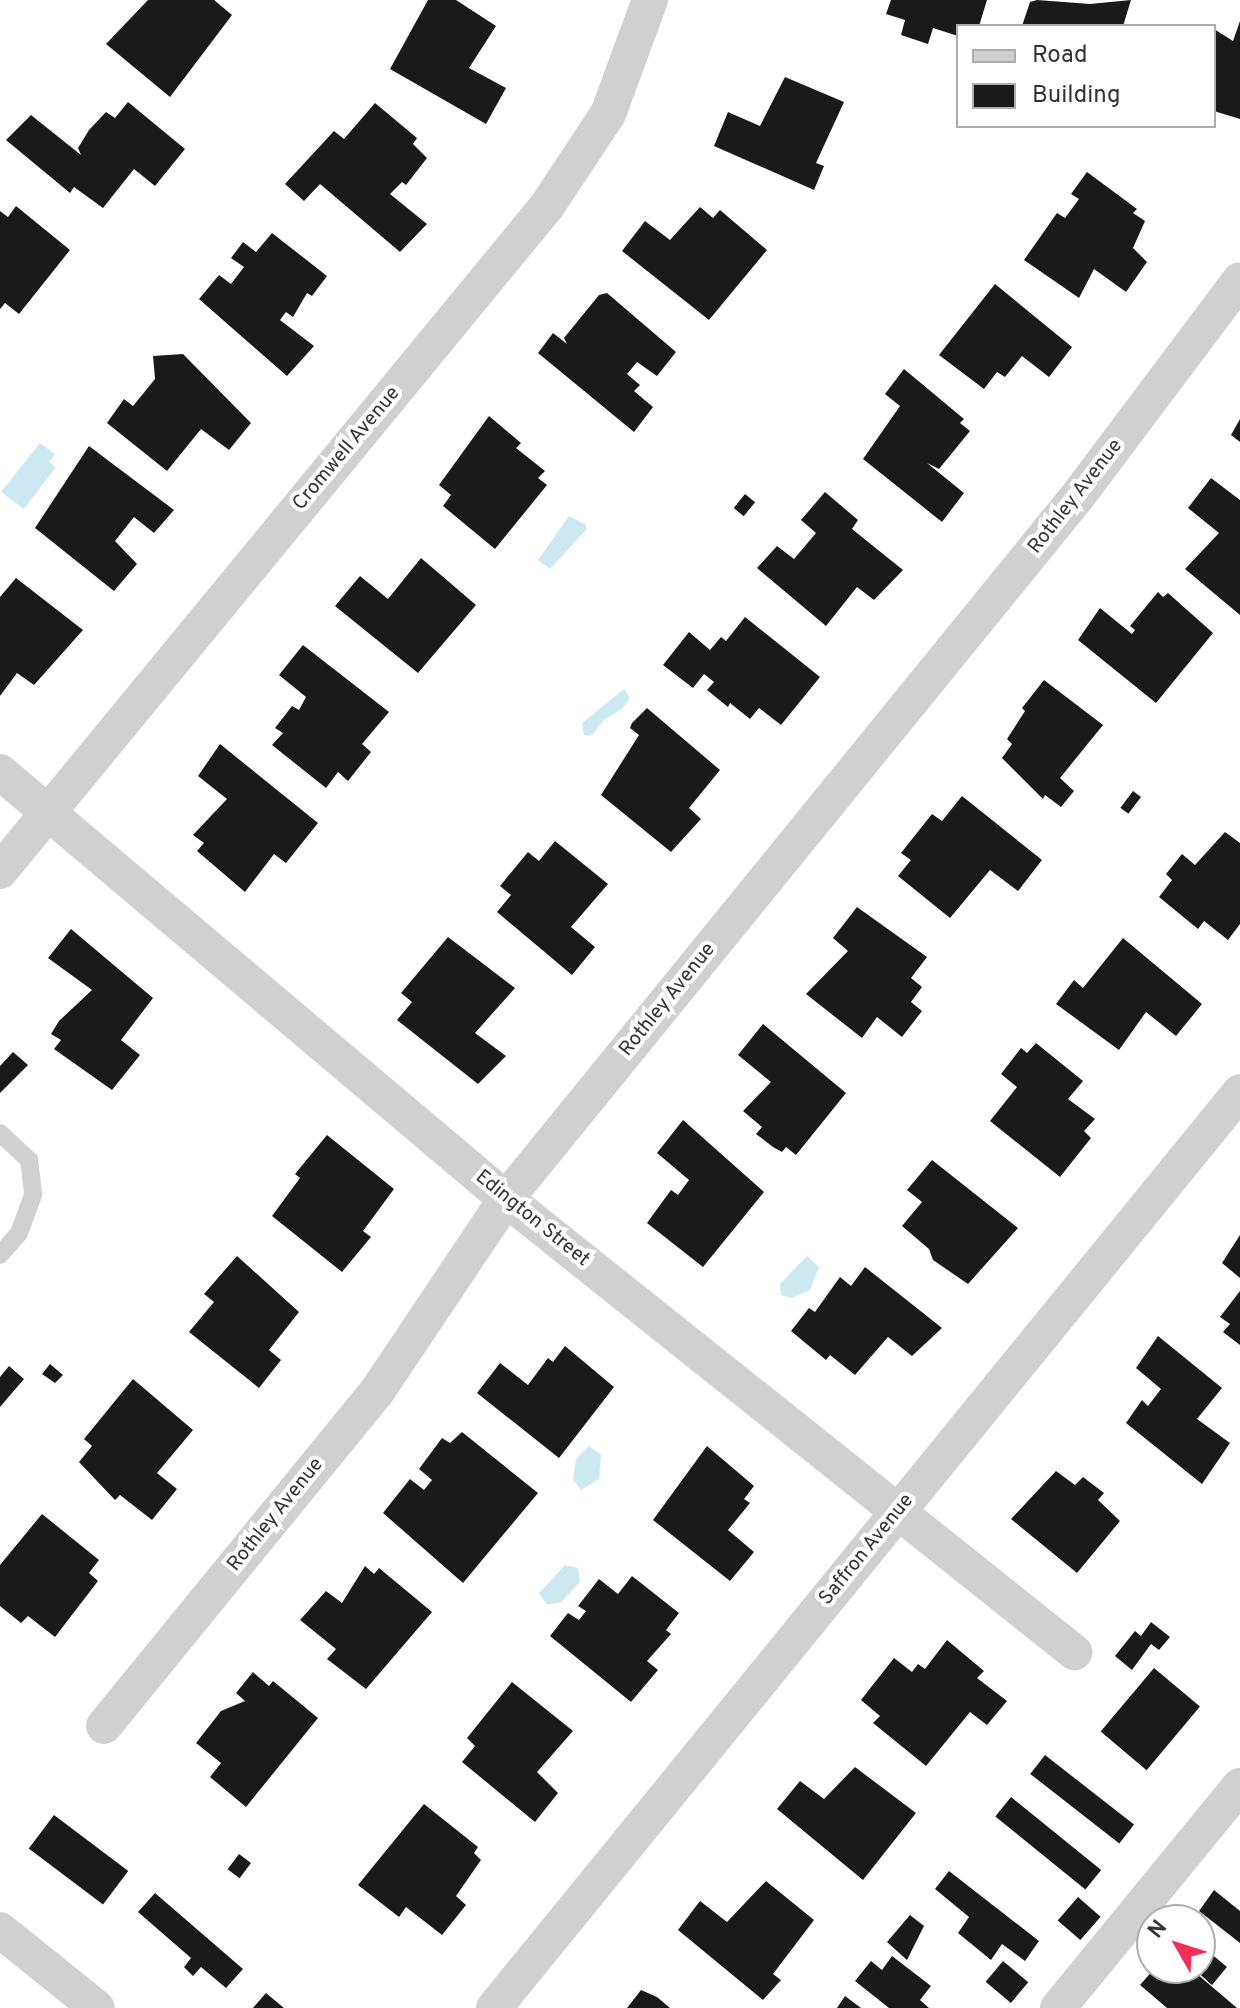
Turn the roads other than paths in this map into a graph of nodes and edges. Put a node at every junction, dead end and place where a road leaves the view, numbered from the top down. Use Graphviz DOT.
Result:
graph roads {
  1 [pos="650,0"];
  2 [pos="1240,280"];
  3 [pos="0,772"];
  4 [pos="48,811"];
  5 [pos="0,871"];
  6 [pos="1240,1092"];
  7 [pos="0,1133"];
  8 [pos="506,1199"];
  9 [pos="0,1255"];
  10 [pos="897,1514"];
  11 [pos="1074,1652"];
  12 [pos="104,1726"];
  13 [pos="1240,1786"];
  14 [pos="0,1930"];
  15 [pos="97,2008"];
  16 [pos="494,2008"];
  17 [pos="1058,2008"];
  1 -- 4 [label="street, Cromwell Avenue"];
  2 -- 8 [label="street, Rothley Avenue"];
  3 -- 4 [label="street, Edington Street"];
  4 -- 5 [label="street, Cromwell Avenue"];
  4 -- 8 [label="street, Edington Street"];
  6 -- 10 [label="street, Saffron Avenue"];
  7 -- 9 [label="lane"];
  8 -- 10 [label="street, Edington Street"];
  8 -- 12 [label="street, Rothley Avenue"];
  10 -- 11 [label="street, Edington Street"];
  10 -- 16 [label="street, Saffron Avenue"];
  13 -- 17 [label="street"];
  14 -- 15 [label="street"];
}
